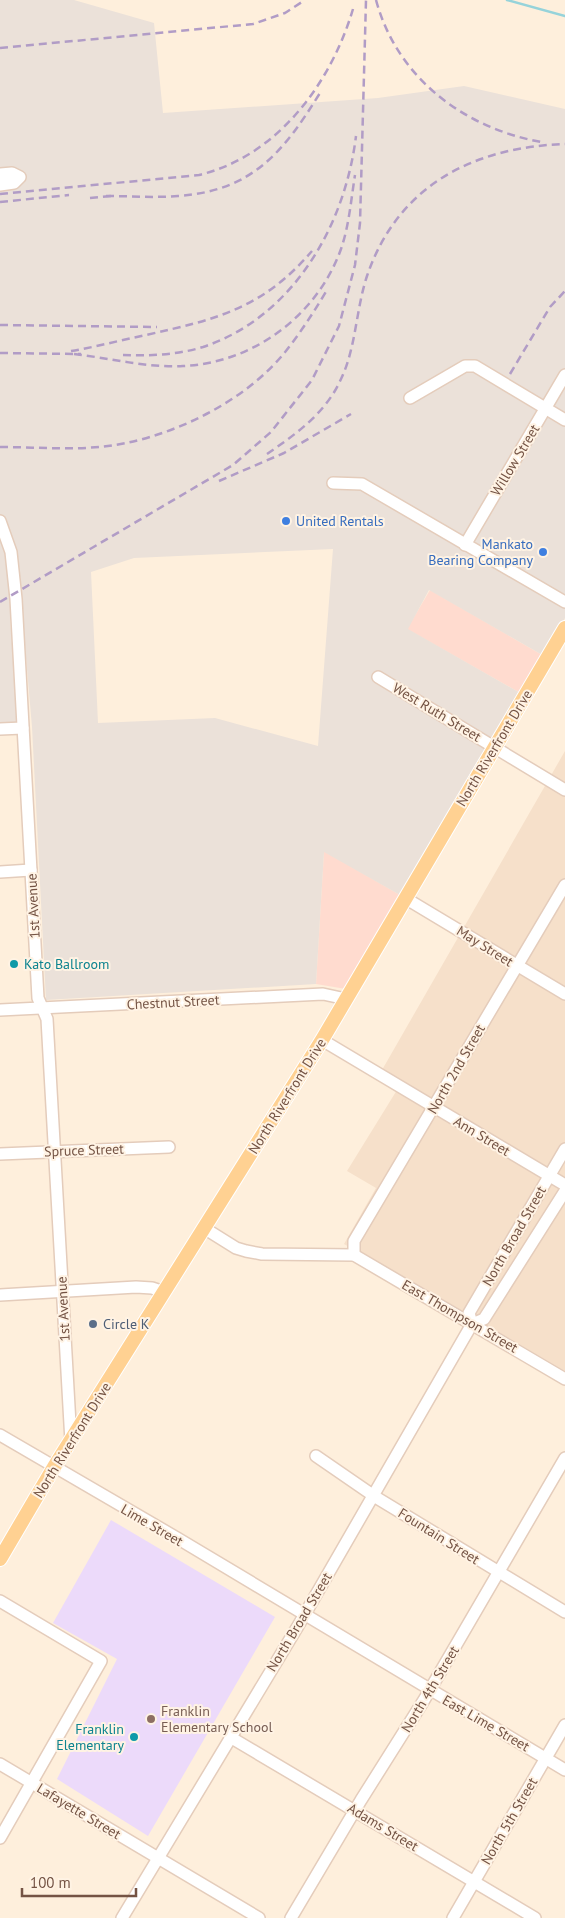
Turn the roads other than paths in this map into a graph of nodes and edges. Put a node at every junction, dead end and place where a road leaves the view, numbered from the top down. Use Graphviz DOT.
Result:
graph roads {
  1 [pos="0,174"];
  2 [pos="0,185"];
  3 [pos="565,375"];
  4 [pos="410,398"];
  5 [pos="545,408"];
  6 [pos="565,420"];
  7 [pos="333,483"];
  8 [pos="0,521"];
  9 [pos="465,545"];
  10 [pos="565,602"];
  11 [pos="565,628"];
  12 [pos="378,677"];
  13 [pos="23,728"];
  14 [pos="0,729"];
  15 [pos="495,747"];
  16 [pos="565,790"];
  17 [pos="31,870"];
  18 [pos="0,872"];
  19 [pos="565,885"];
  20 [pos="406,898"];
  21 [pos="517,966"];
  22 [pos="565,994"];
  23 [pos="346,999"];
  24 [pos="43,1008"];
  25 [pos="0,1010"];
  26 [pos="322,1040"];
  27 [pos="433,1107"];
  28 [pos="169,1146"];
  29 [pos="565,1149"];
  30 [pos="55,1151"];
  31 [pos="0,1154"];
  32 [pos="549,1176"];
  33 [pos="565,1185"];
  34 [pos="565,1191"];
  35 [pos="204,1228"];
  36 [pos="354,1255"];
  37 [pos="62,1292"];
  38 [pos="164,1292"];
  39 [pos="0,1295"];
  40 [pos="472,1324"];
  41 [pos="565,1378"];
  42 [pos="0,1436"];
  43 [pos="72,1442"];
  44 [pos="316,1456"];
  45 [pos="565,1458"];
  46 [pos="54,1467"];
  47 [pos="372,1495"];
  48 [pos="0,1559"];
  49 [pos="498,1572"];
  50 [pos="0,1601"];
  51 [pos="565,1612"];
  52 [pos="304,1614"];
  53 [pos="430,1690"];
  54 [pos="565,1725"];
  55 [pos="230,1737"];
  56 [pos="545,1757"];
  57 [pos="0,1764"];
  58 [pos="565,1770"];
  59 [pos="33,1783"];
  60 [pos="355,1810"];
  61 [pos="0,1838"];
  62 [pos="157,1857"];
  63 [pos="474,1882"];
  64 [pos="122,1918"];
  65 [pos="259,1918"];
  66 [pos="291,1918"];
  67 [pos="453,1918"];
  68 [pos="535,1918"];
  1 -- 2 [label="street"];
  3 -- 5 [label="street, Willow Street"];
  4 -- 5 [label="street"];
  5 -- 6 [label="street"];
  5 -- 9 [label="street, Willow Street"];
  7 -- 9 [label="street"];
  8 -- 13 [label="street, 1st Avenue"];
  9 -- 10 [label="street"];
  11 -- 15 [label="main road, North Riverfront Drive"];
  12 -- 15 [label="street, West Ruth Street"];
  13 -- 14 [label="street"];
  13 -- 17 [label="street, 1st Avenue"];
  15 -- 16 [label="street, West Ruth Street"];
  15 -- 20 [label="main road, North Riverfront Drive"];
  17 -- 18 [label="street"];
  17 -- 24 [label="street, 1st Avenue"];
  19 -- 21 [label="street, North 2nd Street"];
  20 -- 21 [label="street, May Street"];
  20 -- 23 [label="main road, North Riverfront Drive"];
  21 -- 22 [label="street, May Street"];
  21 -- 27 [label="street, North 2nd Street"];
  23 -- 24 [label="street, Chestnut Street"];
  23 -- 26 [label="main road, North Riverfront Drive"];
  24 -- 25 [label="street, Chestnut Street"];
  24 -- 30 [label="street, 1st Avenue"];
  26 -- 27 [label="street, Ann Street"];
  26 -- 35 [label="main road, North Riverfront Drive"];
  27 -- 32 [label="street, Ann Street"];
  27 -- 36 [label="street, North 2nd Street"];
  28 -- 30 [label="street, Spruce Street"];
  29 -- 32 [label="street, North Broad Street"];
  30 -- 31 [label="street, Spruce Street"];
  30 -- 37 [label="street, 1st Avenue"];
  32 -- 33 [label="street, Ann Street"];
  32 -- 40 [label="street, North Broad Street"];
  34 -- 40 [label="street, North Broad Street"];
  35 -- 36 [label="street"];
  35 -- 38 [label="main road, North Riverfront Drive"];
  36 -- 40 [label="street, East Thompson Street"];
  37 -- 38 [label="street"];
  37 -- 39 [label="street"];
  37 -- 43 [label="street, 1st Avenue"];
  38 -- 43 [label="main road, North Riverfront Drive"];
  40 -- 41 [label="street, East Thompson Street"];
  40 -- 47 [label="street, North Broad Street"];
  42 -- 46 [label="street, Lime Street"];
  43 -- 46 [label="main road, North Riverfront Drive"];
  44 -- 47 [label="street, Fountain Street"];
  45 -- 49 [label="street, North 4th Street"];
  46 -- 48 [label="main road, North Riverfront Drive"];
  46 -- 52 [label="street, Lime Street"];
  47 -- 49 [label="street, Fountain Street"];
  47 -- 52 [label="street, North Broad Street"];
  49 -- 51 [label="street, Fountain Street"];
  49 -- 53 [label="street, North 4th Street"];
  50 -- 59 [label="street"];
  52 -- 53 [label="street, East Lime Street"];
  52 -- 55 [label="street, North Broad Street"];
  53 -- 56 [label="street, East Lime Street"];
  53 -- 60 [label="street, North 4th Street"];
  54 -- 56 [label="street, North 5th Street"];
  55 -- 60 [label="street, Adams Street"];
  55 -- 62 [label="street, North Broad Street"];
  56 -- 58 [label="street, East Lime Street"];
  56 -- 63 [label="street, North 5th Street"];
  57 -- 59 [label="street, Lafayette Street"];
  59 -- 61 [label="street"];
  59 -- 62 [label="street, Lafayette Street"];
  60 -- 63 [label="street, Adams Street"];
  60 -- 66 [label="street, North 4th Street"];
  62 -- 64 [label="street, North Broad Street"];
  62 -- 65 [label="street, Lafayette Street"];
  63 -- 67 [label="street, North 5th Street"];
  63 -- 68 [label="street, Adams Street"];
}
